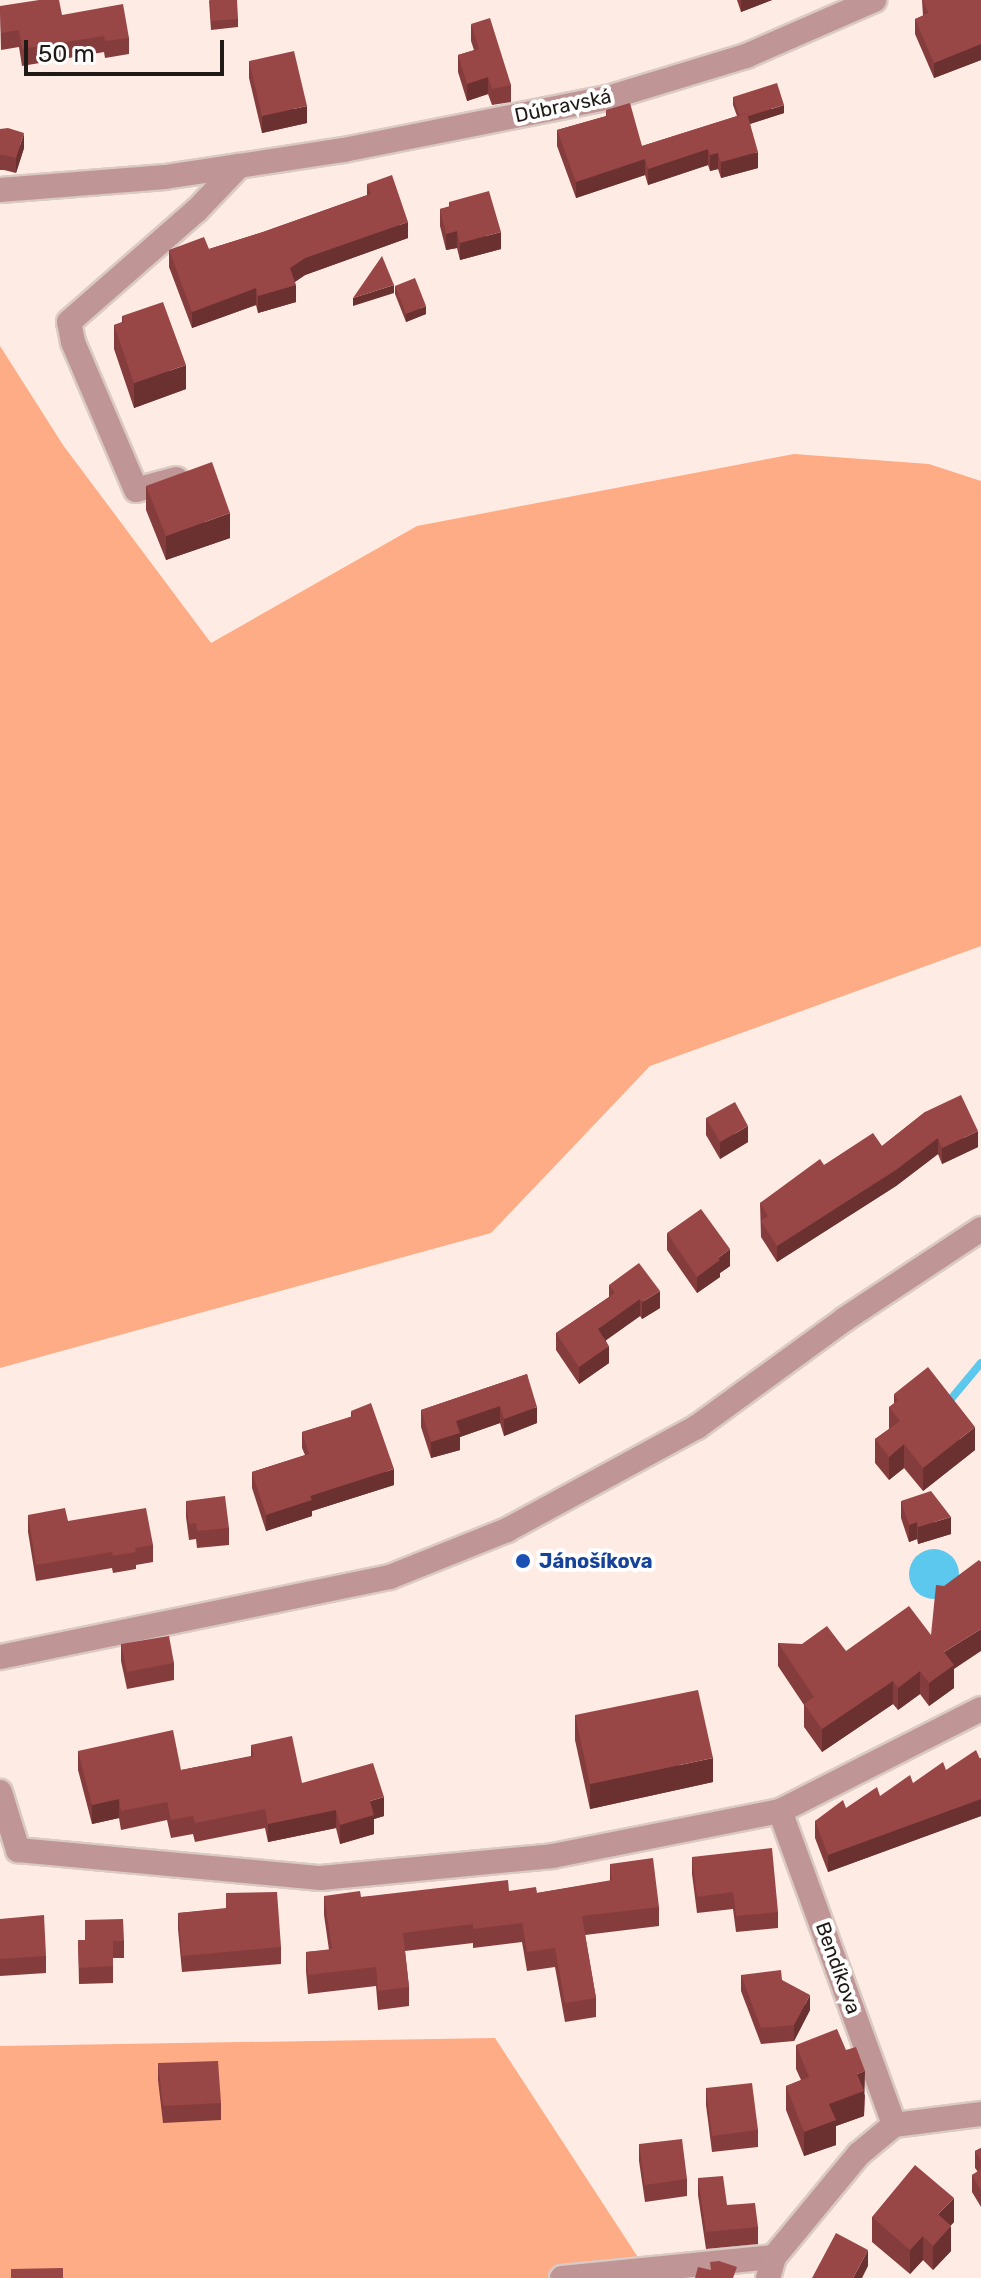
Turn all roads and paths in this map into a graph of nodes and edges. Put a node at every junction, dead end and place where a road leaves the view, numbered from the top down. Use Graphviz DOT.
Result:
graph roads {
  1 [pos="874,0"];
  2 [pos="239,166"];
  3 [pos="0,190"];
  4 [pos="197,472"];
  5 [pos="981,1229"];
  6 [pos="0,1657"];
  7 [pos="981,1709"];
  8 [pos="0,1792"];
  9 [pos="780,1811"];
  10 [pos="9,1851"];
  11 [pos="981,2114"];
  12 [pos="894,2125"];
  13 [pos="771,2268"];
  14 [pos="562,2278"];
  1 -- 2 [label="street, Dúbravská"];
  2 -- 3 [label="street, Dúbravská"];
  2 -- 4 [label="street"];
  5 -- 6 [label="street"];
  7 -- 9 [label="street"];
  8 -- 10 [label="street"];
  9 -- 10 [label="street"];
  9 -- 12 [label="street, Bendíkova"];
  11 -- 12 [label="street"];
  12 -- 13 [label="street"];
  13 -- 14 [label="street"];
}
